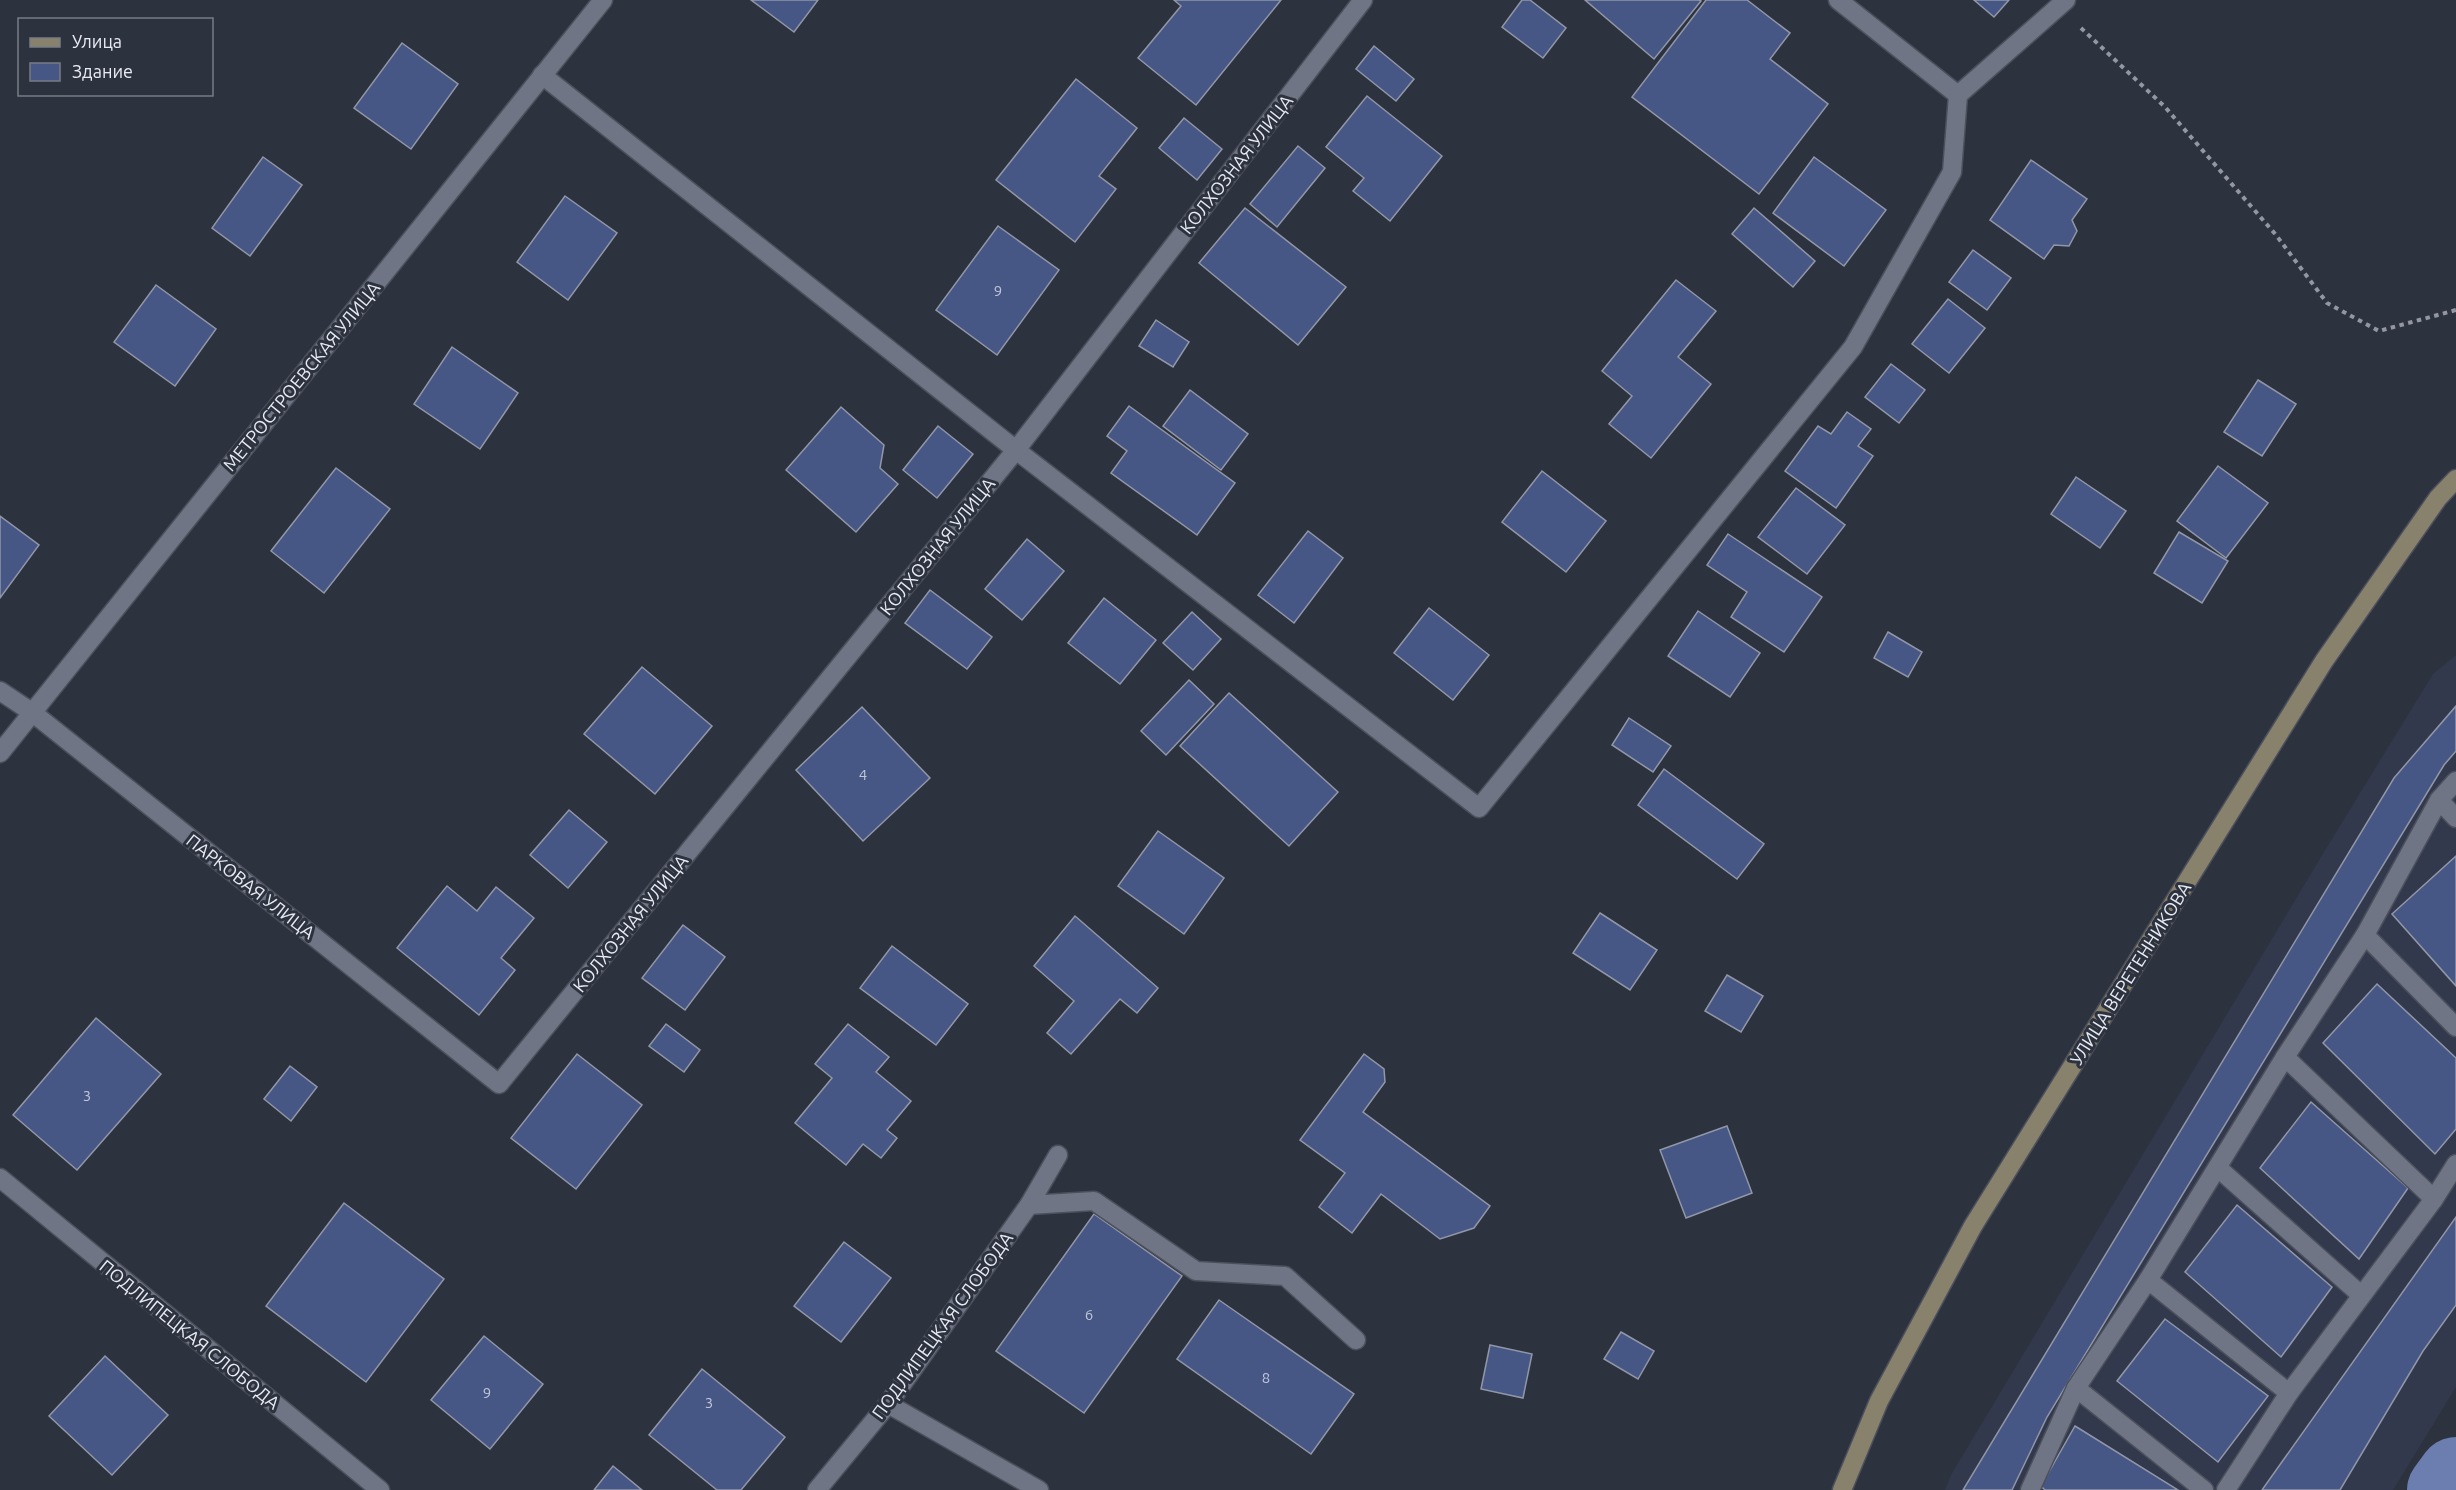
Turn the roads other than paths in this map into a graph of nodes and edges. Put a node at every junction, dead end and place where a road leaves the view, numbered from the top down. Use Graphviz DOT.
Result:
graph roads {
  1 [pos="603,0"];
  2 [pos="1363,0"];
  3 [pos="1838,0"];
  4 [pos="2062,3"];
  5 [pos="542,75"];
  6 [pos="1958,95"];
  7 [pos="1016,450"];
  8 [pos="2456,479"];
  9 [pos="0,691"];
  10 [pos="33,713"];
  11 [pos="0,753"];
  12 [pos="2456,781"];
  13 [pos="2439,800"];
  14 [pos="2456,818"];
  15 [pos="2365,935"];
  16 [pos="2456,1027"];
  17 [pos="2285,1056"];
  18 [pos="500,1084"];
  19 [pos="1058,1155"];
  20 [pos="2456,1164"];
  21 [pos="2218,1168"];
  22 [pos="0,1178"];
  23 [pos="2434,1199"];
  24 [pos="1029,1205"];
  25 [pos="2148,1280"];
  26 [pos="2361,1295"];
  27 [pos="1356,1340"];
  28 [pos="2076,1388"];
  29 [pos="2289,1393"];
  30 [pos="888,1404"];
  31 [pos="380,1490"];
  32 [pos="817,1490"];
  33 [pos="1039,1490"];
  34 [pos="1842,1490"];
  35 [pos="2030,1490"];
  36 [pos="2204,1490"];
  37 [pos="2226,1490"];
  1 -- 5 [label="street, МЕТРОСТРОЕВСКАЯ УЛИЦА"];
  2 -- 7 [label="street, КОЛХОЗНАЯ УЛИЦА"];
  3 -- 6 [label="street"];
  4 -- 6 [label="street"];
  5 -- 7 [label="street"];
  5 -- 10 [label="street, МЕТРОСТРОЕВСКАЯ УЛИЦА"];
  6 -- 7 [label="street"];
  7 -- 18 [label="street, КОЛХОЗНАЯ УЛИЦА"];
  8 -- 34 [label="main road, УЛИЦА ВЕРЕТЕННИКОВА"];
  9 -- 10 [label="street, ПАРКОВАЯ УЛИЦА"];
  10 -- 11 [label="street, МЕТРОСТРОЕВСКАЯ УЛИЦА"];
  10 -- 18 [label="street, ПАРКОВАЯ УЛИЦА"];
  12 -- 13 [label="street"];
  13 -- 14 [label="street"];
  13 -- 15 [label="street"];
  15 -- 16 [label="street"];
  15 -- 17 [label="street"];
  17 -- 21 [label="street"];
  17 -- 23 [label="street"];
  19 -- 24 [label="street, ПОДЛИПЕЦКАЯ СЛОБОДА"];
  20 -- 23 [label="street"];
  21 -- 25 [label="street"];
  21 -- 26 [label="street"];
  22 -- 31 [label="street, ПОДЛИПЕЦКАЯ СЛОБОДА"];
  23 -- 26 [label="street"];
  24 -- 27 [label="street"];
  24 -- 30 [label="street, ПОДЛИПЕЦКАЯ СЛОБОДА"];
  25 -- 28 [label="street"];
  25 -- 29 [label="street"];
  26 -- 29 [label="street"];
  28 -- 35 [label="street"];
  28 -- 36 [label="street"];
  29 -- 37 [label="street"];
  30 -- 32 [label="street, ПОДЛИПЕЦКАЯ СЛОБОДА"];
  30 -- 33 [label="street"];
}
